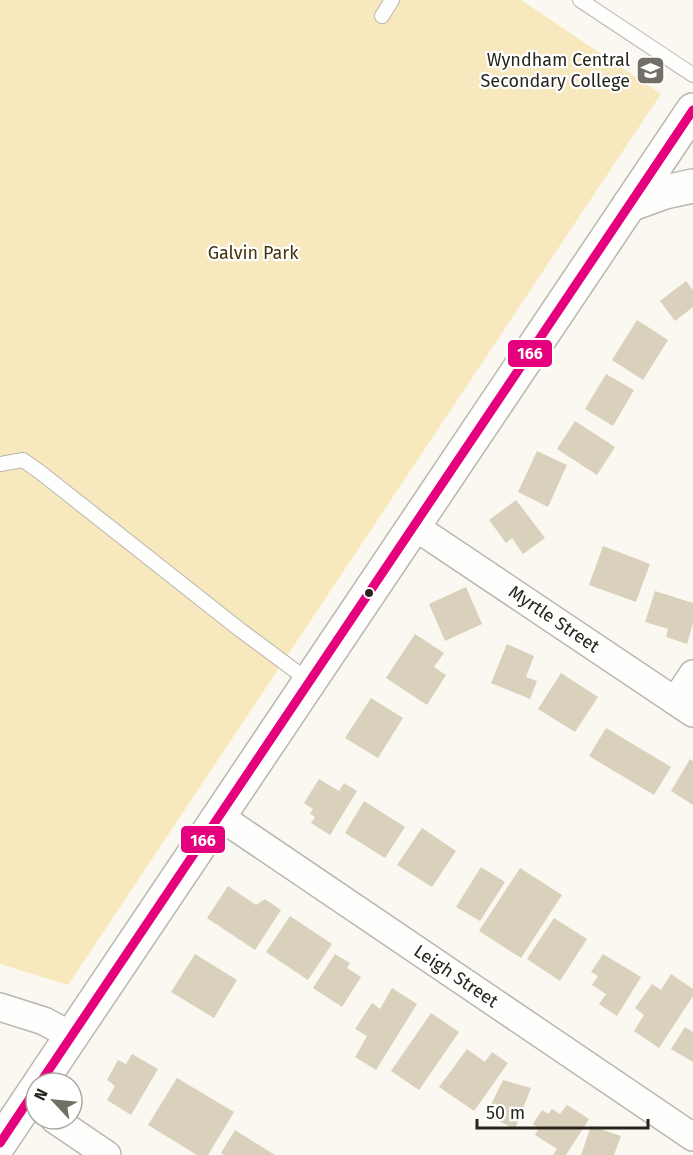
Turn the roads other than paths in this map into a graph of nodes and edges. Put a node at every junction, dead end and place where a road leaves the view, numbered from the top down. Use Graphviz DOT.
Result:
graph roads {
  1 [pos="392,0"];
  2 [pos="580,0"];
  3 [pos="381,16"];
  4 [pos="693,75"];
  5 [pos="691,118"];
  6 [pos="693,186"];
  7 [pos="629,205"];
  8 [pos="0,464"];
  9 [pos="414,525"];
  10 [pos="693,674"];
  11 [pos="310,681"];
  12 [pos="684,707"];
  13 [pos="219,816"];
  14 [pos="0,1007"];
  15 [pos="72,1036"];
  16 [pos="54,1071"];
  17 [pos="24,1117"];
  18 [pos="77,1131"];
  19 [pos="693,1137"];
  20 [pos="0,1143"];
  21 [pos="107,1155"];
  1 -- 3 [label="lane"];
  2 -- 4 [label="lane"];
  5 -- 7 [label="street"];
  6 -- 7 [label="street"];
  7 -- 9 [label="street"];
  8 -- 11 [label="lane"];
  9 -- 11 [label="street"];
  9 -- 12 [label="street, Myrtle Street"];
  10 -- 12 [label="street"];
  11 -- 13 [label="street"];
  13 -- 15 [label="street"];
  13 -- 19 [label="street, Leigh Street"];
  14 -- 15 [label="street"];
  15 -- 16 [label="street"];
  17 -- 20 [label="street"];
  18 -- 21 [label="street"];
}
